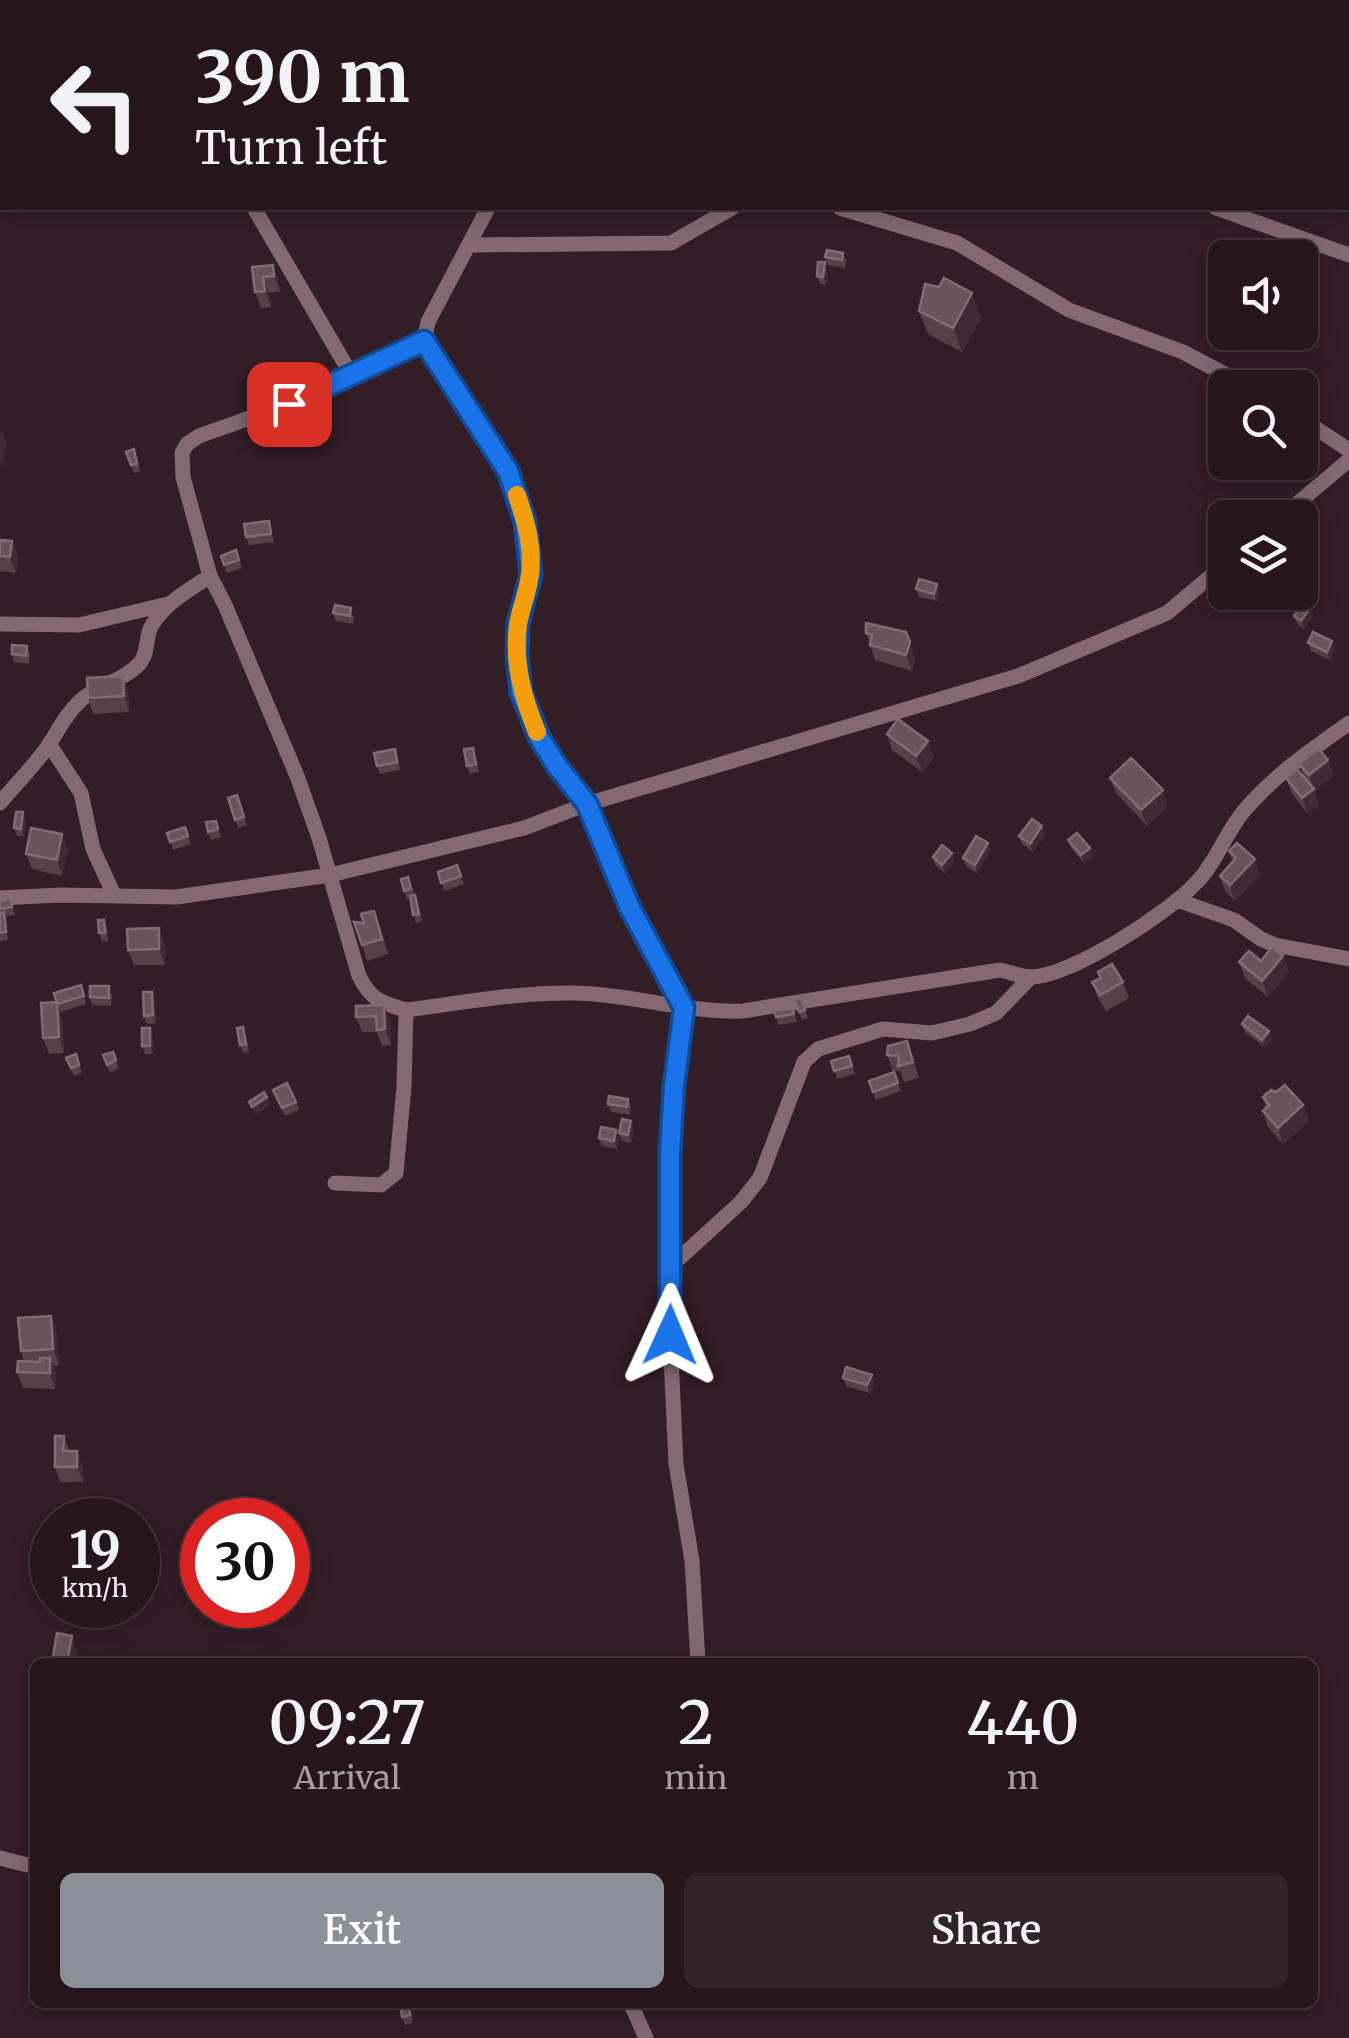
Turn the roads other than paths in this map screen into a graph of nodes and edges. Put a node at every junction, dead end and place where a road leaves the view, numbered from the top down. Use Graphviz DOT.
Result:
graph roads {
  1 [pos="255,210"];
  2 [pos="487,210"];
  3 [pos="729,210"];
  4 [pos="1222,210"];
  5 [pos="878,213"];
  6 [pos="471,245"];
  7 [pos="1349,256"];
  8 [pos="424,341"];
  9 [pos="1217,370"];
  10 [pos="352,376"];
  11 [pos="1318,430"];
  12 [pos="1349,450"];
  13 [pos="1349,460"];
  14 [pos="1301,500"];
  15 [pos="210,576"];
  16 [pos="1208,578"];
  17 [pos="171,604"];
  18 [pos="0,624"];
  19 [pos="1349,724"];
  20 [pos="49,744"];
  21 [pos="0,802"];
  22 [pos="587,804"];
  23 [pos="330,876"];
  24 [pos="114,896"];
  25 [pos="0,898"];
  26 [pos="1177,900"];
  27 [pos="1349,960"];
  28 [pos="1032,977"];
  29 [pos="684,1008"];
  30 [pos="406,1010"];
  31 [pos="336,1183"];
  32 [pos="670,1266"];
  33 [pos="698,1658"];
  34 [pos="0,1858"];
  35 [pos="30,1866"];
  36 [pos="633,2008"];
  37 [pos="646,2038"];
  1 -- 10 [label="street"];
  2 -- 6 [label="street"];
  3 -- 6 [label="street"];
  4 -- 7 [label="street"];
  5 -- 9 [label="street"];
  6 -- 8 [label="street"];
  8 -- 10 [label="street"];
  8 -- 22 [label="street"];
  10 -- 15 [label="street"];
  11 -- 12 [label="street"];
  13 -- 14 [label="street"];
  15 -- 17 [label="street"];
  15 -- 23 [label="street"];
  16 -- 22 [label="street"];
  17 -- 18 [label="street"];
  17 -- 20 [label="street"];
  19 -- 26 [label="street"];
  20 -- 21 [label="street"];
  20 -- 24 [label="street"];
  22 -- 23 [label="street"];
  22 -- 29 [label="street"];
  23 -- 24 [label="street"];
  23 -- 30 [label="street"];
  24 -- 25 [label="street"];
  26 -- 27 [label="street"];
  26 -- 28 [label="street"];
  28 -- 29 [label="street"];
  28 -- 32 [label="street"];
  29 -- 30 [label="street"];
  29 -- 32 [label="street"];
  30 -- 31 [label="street"];
  32 -- 33 [label="street"];
  34 -- 35 [label="street"];
  36 -- 37 [label="street"];
}
